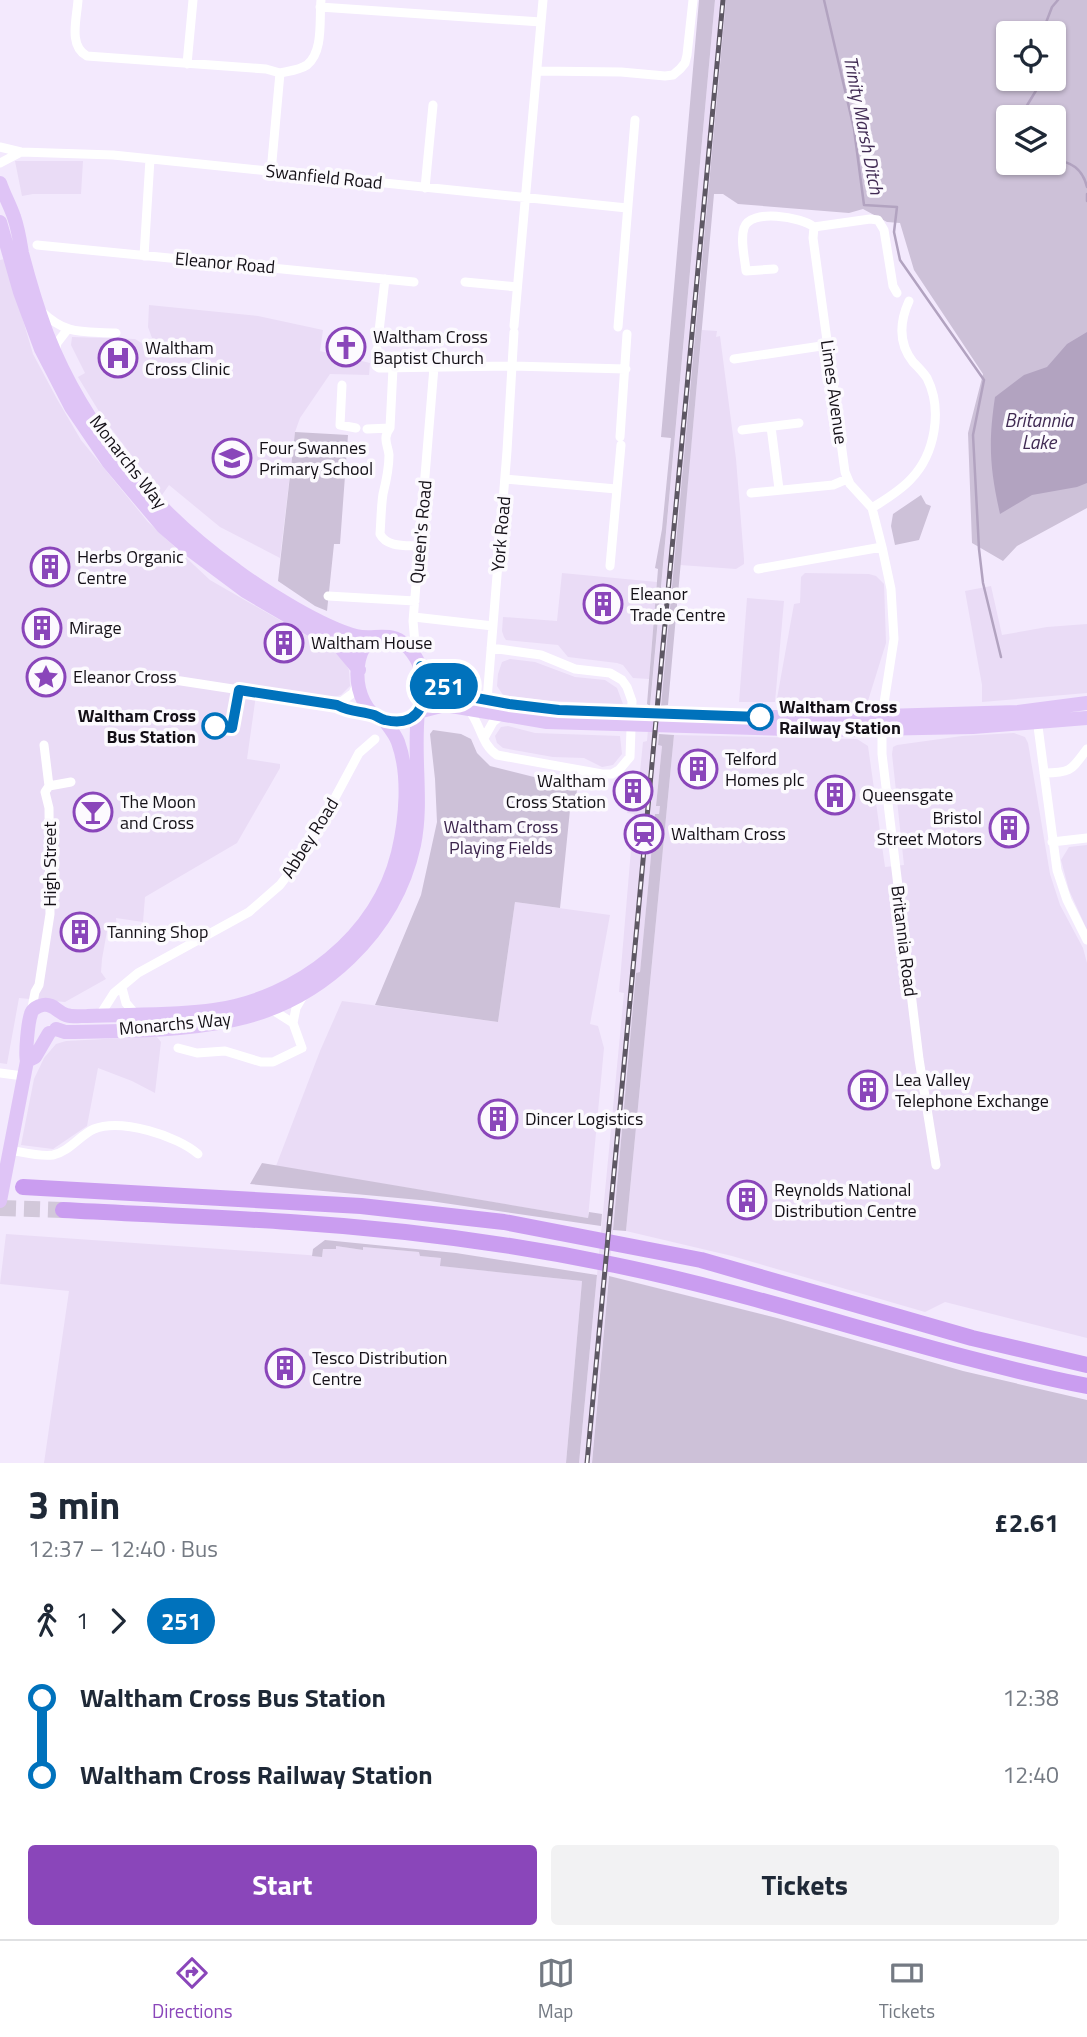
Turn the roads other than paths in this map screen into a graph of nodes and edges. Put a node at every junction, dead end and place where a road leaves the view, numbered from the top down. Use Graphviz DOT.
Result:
graph roads {
  1 [pos="78,0"];
  2 [pos="193,0"];
  3 [pos="542,0"];
  4 [pos="693,0"];
  5 [pos="320,4"];
  6 [pos="541,22"];
  7 [pos="187,64"];
  8 [pos="537,71"];
  9 [pos="280,73"];
  10 [pos="433,105"];
  11 [pos="635,120"];
  12 [pos="0,147"];
  13 [pos="21,152"];
  14 [pos="150,159"];
  15 [pos="0,163"];
  16 [pos="271,172"];
  17 [pos="0,183"];
  18 [pos="425,188"];
  19 [pos="526,198"];
  20 [pos="627,208"];
  21 [pos="0,222"];
  22 [pos="814,227"];
  23 [pos="37,245"];
  24 [pos="144,256"];
  25 [pos="774,269"];
  26 [pos="385,279"];
  27 [pos="414,282"];
  28 [pos="465,282"];
  29 [pos="517,287"];
  30 [pos="897,293"];
  31 [pos="909,301"];
  32 [pos="38,308"];
  33 [pos="618,327"];
  34 [pos="67,330"];
  35 [pos="116,333"];
  36 [pos="627,334"];
  37 [pos="828,345"];
  38 [pos="55,352"];
  39 [pos="734,359"];
  40 [pos="512,366"];
  41 [pos="434,367"];
  42 [pos="393,368"];
  43 [pos="626,369"];
  44 [pos="342,385"];
  45 [pos="799,423"];
  46 [pos="771,426"];
  47 [pos="356,428"];
  48 [pos="390,428"];
  49 [pos="367,429"];
  50 [pos="742,430"];
  51 [pos="505,479"];
  52 [pos="847,480"];
  53 [pos="616,489"];
  54 [pos="779,489"];
  55 [pos="751,493"];
  56 [pos="872,508"];
  57 [pos="420,546"];
  58 [pos="882,547"];
  59 [pos="610,566"];
  60 [pos="758,569"];
  61 [pos="328,596"];
  62 [pos="415,601"];
  63 [pos="414,617"];
  64 [pos="493,626"];
  65 [pos="376,637"];
  66 [pos="491,648"];
  67 [pos="419,661"];
  68 [pos="118,676"];
  69 [pos="359,676"];
  70 [pos="487,701"];
  71 [pos="1087,704"];
  72 [pos="337,705"];
  73 [pos="468,710"];
  74 [pos="418,712"];
  75 [pos="500,716"];
  76 [pos="1037,717"];
  77 [pos="379,718"];
  78 [pos="1087,718"];
  79 [pos="626,719"];
  80 [pos="881,723"];
  81 [pos="484,738"];
  82 [pos="375,739"];
  83 [pos="44,745"];
  84 [pos="1087,749"];
  85 [pos="1044,773"];
  86 [pos="71,782"];
  87 [pos="49,786"];
  88 [pos="1087,838"];
  89 [pos="1052,842"];
  90 [pos="1087,940"];
  91 [pos="39,985"];
  92 [pos="122,988"];
  93 [pos="305,992"];
  94 [pos="55,1008"];
  95 [pos="271,1009"];
  96 [pos="100,1015"];
  97 [pos="136,1015"];
  98 [pos="30,1020"];
  99 [pos="293,1023"];
  100 [pos="52,1031"];
  101 [pos="178,1048"];
  102 [pos="25,1068"];
  103 [pos="0,1073"];
  104 [pos="9,1150"];
  105 [pos="198,1154"];
  106 [pos="936,1165"];
  107 [pos="23,1187"];
  108 [pos="0,1201"];
  109 [pos="63,1210"];
  110 [pos="1087,1365"];
  111 [pos="1087,1386"];
  1 -- 7 [label="street"];
  2 -- 7 [label="street"];
  3 -- 6 [label="street, York Road"];
  4 -- 8 [label="street"];
  5 -- 6 [label="street"];
  5 -- 9 [label="street"];
  6 -- 8 [label="street, York Road"];
  7 -- 9 [label="street"];
  8 -- 19 [label="street, York Road"];
  9 -- 16 [label="street"];
  10 -- 18 [label="street"];
  11 -- 20 [label="street"];
  12 -- 13 [label="street, Swanfield Road"];
  13 -- 14 [label="street, Swanfield Road"];
  13 -- 15 [label="street, Swanfield Road"];
  14 -- 16 [label="street, Swanfield Road"];
  14 -- 24 [label="street"];
  16 -- 18 [label="street, Swanfield Road"];
  17 -- 32 [label="main road, Monarchs Way"];
  18 -- 19 [label="street, Swanfield Road"];
  19 -- 20 [label="street, Swanfield Road"];
  19 -- 29 [label="street, York Road"];
  20 -- 33 [label="street"];
  21 -- 69 [label="main road, Monarchs Way"];
  22 -- 25 [label="street"];
  22 -- 30 [label="street"];
  22 -- 37 [label="street, Limes Avenue"];
  23 -- 24 [label="street, Eleanor Road"];
  24 -- 26 [label="street, Eleanor Road"];
  26 -- 27 [label="street, Eleanor Road"];
  26 -- 42 [label="street"];
  28 -- 29 [label="street"];
  29 -- 40 [label="street, York Road"];
  31 -- 56 [label="street"];
  32 -- 34 [label="street"];
  32 -- 38 [label="main road, Monarchs Way"];
  34 -- 35 [label="street"];
  34 -- 38 [label="street"];
  36 -- 43 [label="street"];
  37 -- 39 [label="street"];
  37 -- 52 [label="street, Limes Avenue"];
  38 -- 65 [label="main road, Monarchs Way"];
  40 -- 41 [label="street"];
  40 -- 43 [label="street"];
  40 -- 51 [label="street, York Road"];
  41 -- 42 [label="street"];
  41 -- 57 [label="street, Queen's Road"];
  42 -- 48 [label="street"];
  43 -- 53 [label="street"];
  44 -- 47 [label="street"];
  45 -- 46 [label="street"];
  46 -- 50 [label="street"];
  46 -- 54 [label="street"];
  48 -- 49 [label="street"];
  48 -- 57 [label="street"];
  51 -- 53 [label="street"];
  51 -- 64 [label="street, York Road"];
  52 -- 54 [label="street"];
  52 -- 56 [label="street"];
  53 -- 59 [label="street"];
  54 -- 55 [label="street"];
  56 -- 58 [label="street"];
  57 -- 62 [label="street, Queen's Road"];
  58 -- 60 [label="street"];
  58 -- 80 [label="street, Britannia Road"];
  61 -- 62 [label="street"];
  62 -- 63 [label="street, Queen's Road"];
  63 -- 64 [label="street"];
  63 -- 67 [label="street, Queen's Road"];
  64 -- 66 [label="street, York Road"];
  65 -- 67 [label="main road"];
  65 -- 69 [label="main road"];
  66 -- 70 [label="street, York Road"];
  66 -- 79 [label="street"];
  67 -- 70 [label="main road"];
  67 -- 74 [label="main road"];
  68 -- 72 [label="street"];
  69 -- 72 [label="street"];
  69 -- 77 [label="main road"];
  70 -- 79 [label="main road"];
  71 -- 76 [label="main road"];
  72 -- 77 [label="street"];
  73 -- 74 [label="main road"];
  73 -- 75 [label="main road"];
  73 -- 81 [label="street"];
  74 -- 77 [label="main road"];
  74 -- 93 [label="main road, Monarchs Way"];
  75 -- 79 [label="main road"];
  75 -- 81 [label="street"];
  76 -- 78 [label="main road"];
  76 -- 80 [label="main road"];
  76 -- 85 [label="street"];
  77 -- 97 [label="main road, Monarchs Way"];
  79 -- 80 [label="main road"];
  79 -- 81 [label="street"];
  80 -- 106 [label="street, Britannia Road"];
  82 -- 92 [label="street, Abbey Road"];
  83 -- 87 [label="street, High Street"];
  84 -- 85 [label="street"];
  85 -- 89 [label="street"];
  86 -- 87 [label="street"];
  87 -- 91 [label="street, High Street"];
  88 -- 89 [label="street"];
  89 -- 90 [label="street"];
  91 -- 94 [label="street"];
  91 -- 98 [label="street, High Street"];
  92 -- 96 [label="street, Abbey Road"];
  92 -- 97 [label="street"];
  93 -- 95 [label="main road, Monarchs Way"];
  93 -- 99 [label="street"];
  94 -- 96 [label="main road, Monarchs Way"];
  94 -- 98 [label="main road"];
  94 -- 100 [label="main road"];
  95 -- 99 [label="street"];
  95 -- 100 [label="main road, Monarchs Way"];
  96 -- 97 [label="main road, Monarchs Way"];
  98 -- 100 [label="main road"];
  98 -- 102 [label="main road, High Street"];
  99 -- 101 [label="street"];
  100 -- 102 [label="main road, High Street"];
  102 -- 103 [label="street"];
  102 -- 104 [label="main road, High Street"];
  104 -- 105 [label="street"];
  104 -- 108 [label="main road, High Street"];
  107 -- 110 [label="highway"];
  109 -- 111 [label="highway"];
}
